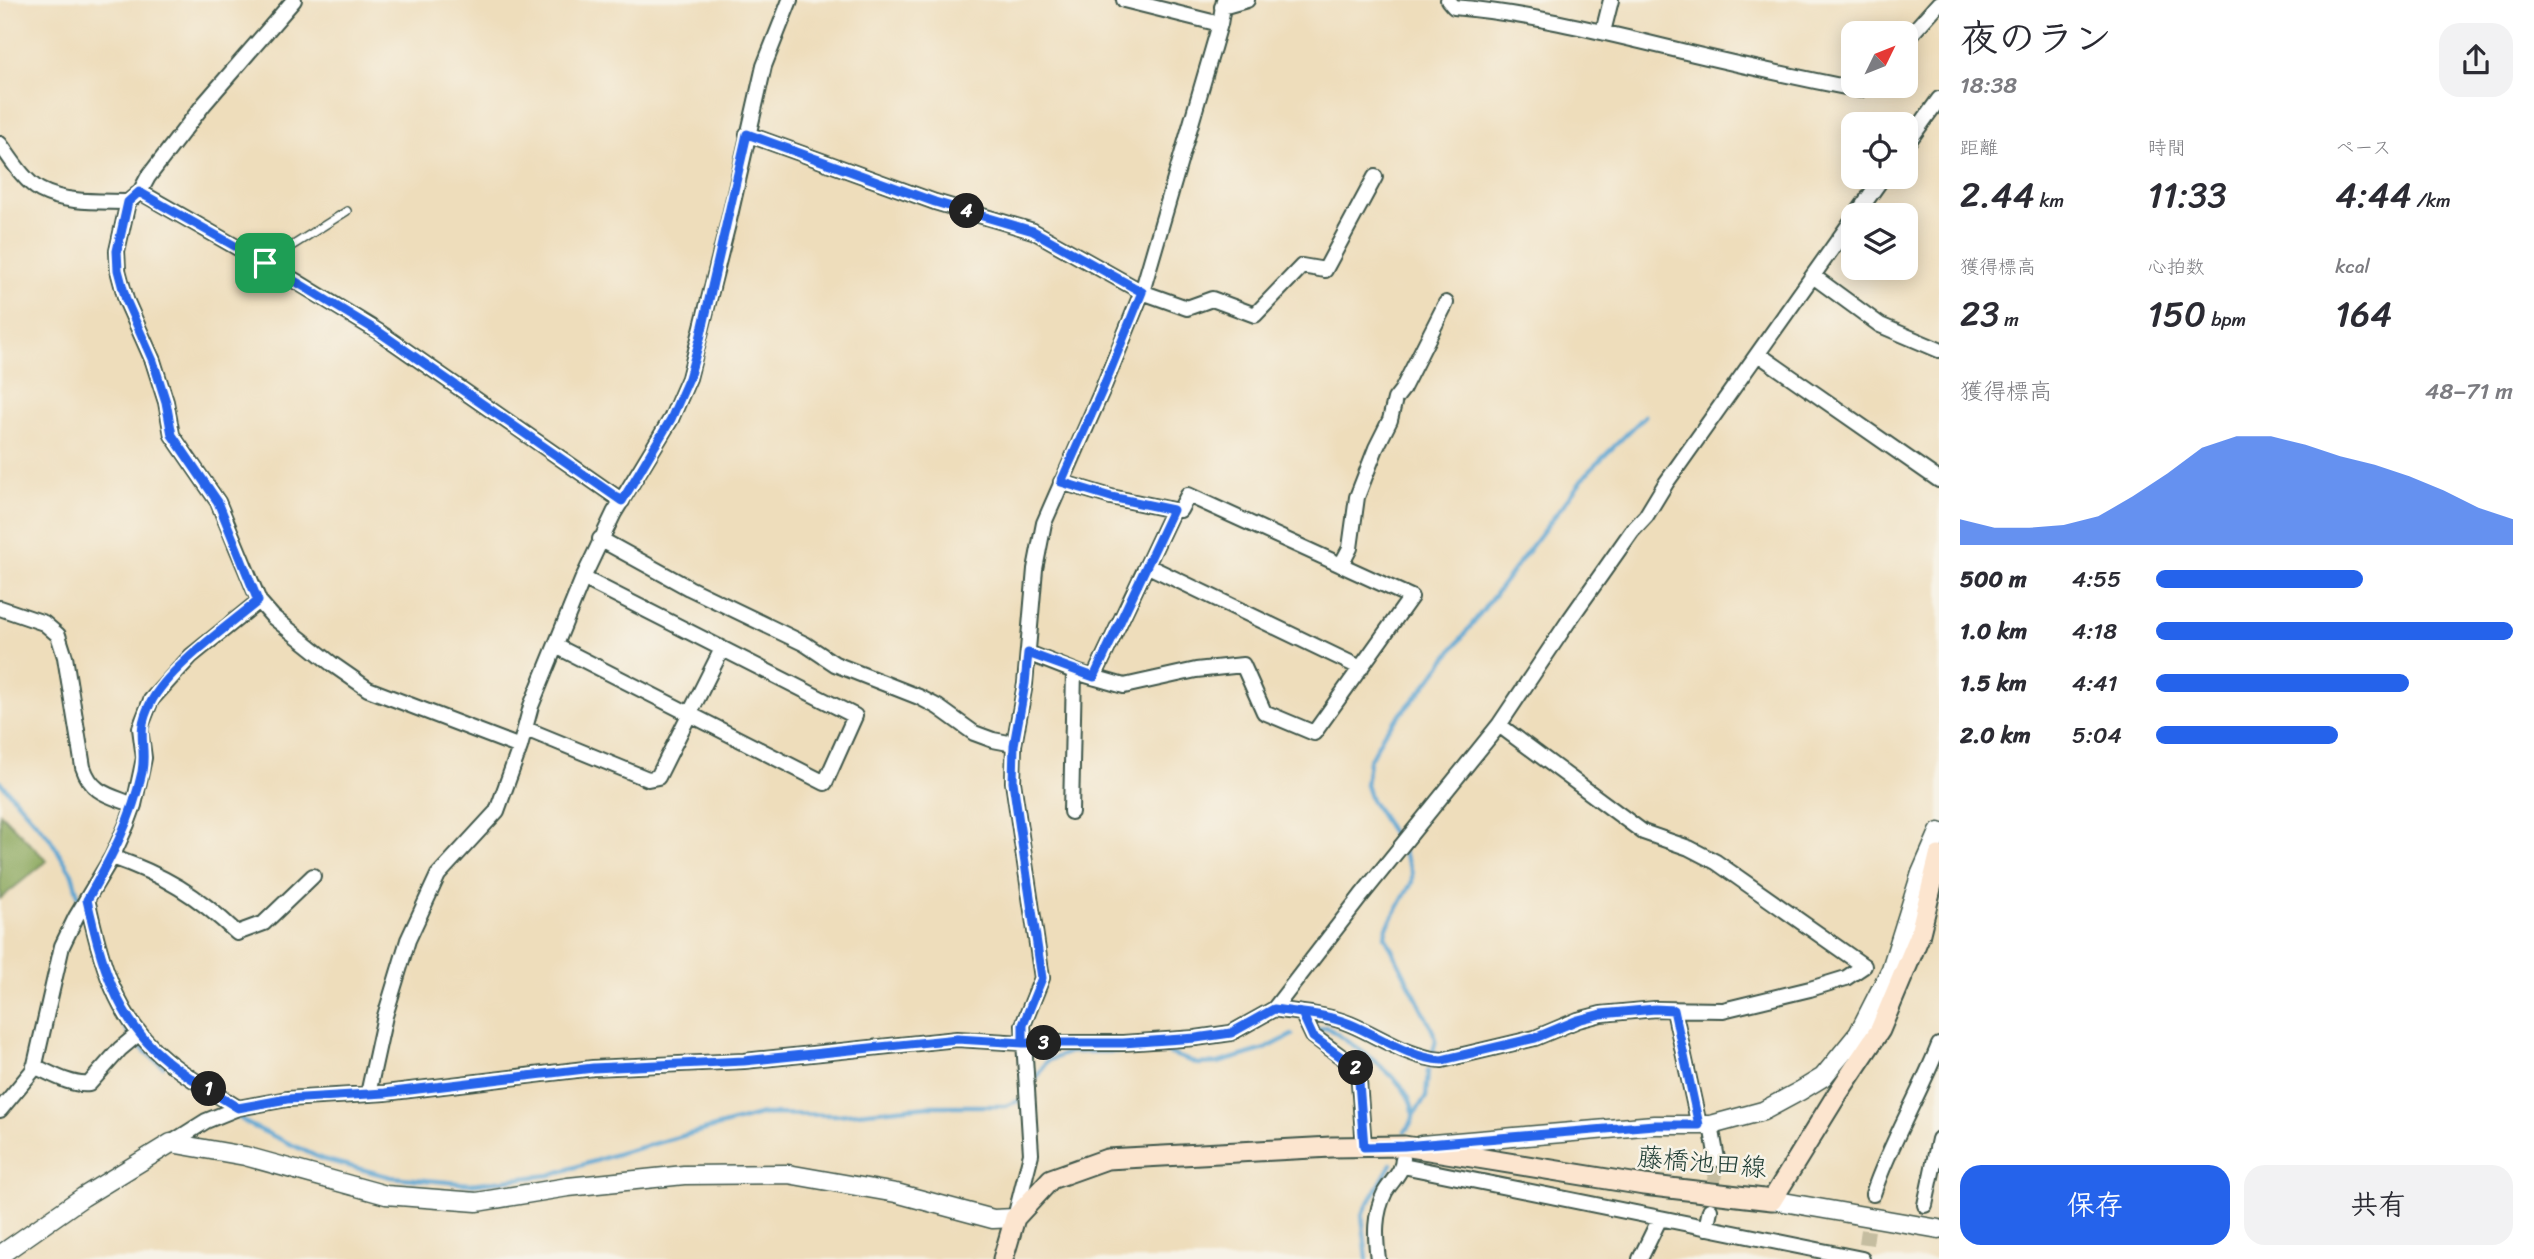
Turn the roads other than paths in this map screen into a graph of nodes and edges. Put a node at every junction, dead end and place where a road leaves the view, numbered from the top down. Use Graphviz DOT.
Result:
graph roads {
  1 [pos="294,0"];
  2 [pos="790,0"];
  3 [pos="1124,0"];
  4 [pos="1247,0"];
  5 [pos="1448,0"];
  6 [pos="1611,0"];
  7 [pos="1939,3"];
  8 [pos="1223,4"];
  9 [pos="1220,24"];
  10 [pos="1918,27"];
  11 [pos="1603,32"];
  12 [pos="1841,86"];
  13 [pos="1939,99"];
  14 [pos="1918,128"];
  15 [pos="747,134"];
  16 [pos="0,144"];
  17 [pos="1375,177"];
  18 [pos="139,192"];
  19 [pos="128,202"];
  20 [pos="347,211"];
  21 [pos="1841,236"];
  22 [pos="265,263"];
  23 [pos="1812,276"];
  24 [pos="1142,292"];
  25 [pos="1447,303"];
  26 [pos="1939,350"];
  27 [pos="1758,354"];
  28 [pos="1939,480"];
  29 [pos="1061,482"];
  30 [pos="622,501"];
  31 [pos="1173,510"];
  32 [pos="600,539"];
  33 [pos="1341,565"];
  34 [pos="1148,566"];
  35 [pos="583,578"];
  36 [pos="258,601"];
  37 [pos="0,608"];
  38 [pos="556,646"];
  39 [pos="722,649"];
  40 [pos="1028,653"];
  41 [pos="1361,668"];
  42 [pos="1074,671"];
  43 [pos="1094,677"];
  44 [pos="689,713"];
  45 [pos="1499,725"];
  46 [pos="526,729"];
  47 [pos="1014,744"];
  48 [pos="520,747"];
  49 [pos="134,805"];
  50 [pos="1071,812"];
  51 [pos="1939,832"];
  52 [pos="1939,856"];
  53 [pos="112,857"];
  54 [pos="313,876"];
  55 [pos="87,900"];
  56 [pos="1864,966"];
  57 [pos="1886,978"];
  58 [pos="1274,1009"];
  59 [pos="1674,1010"];
  60 [pos="1302,1013"];
  61 [pos="138,1034"];
  62 [pos="1023,1043"];
  63 [pos="1939,1045"];
  64 [pos="34,1066"];
  65 [pos="368,1094"];
  66 [pos="238,1108"];
  67 [pos="0,1110"];
  68 [pos="1705,1125"];
  69 [pos="1939,1139"];
  70 [pos="171,1143"];
  71 [pos="1404,1146"];
  72 [pos="1364,1147"];
  73 [pos="1717,1159"];
  74 [pos="1403,1166"];
  75 [pos="1873,1194"];
  76 [pos="1772,1200"];
  77 [pos="1925,1205"];
  78 [pos="1710,1210"];
  79 [pos="1015,1218"];
  80 [pos="1660,1218"];
  81 [pos="1706,1228"];
  82 [pos="1939,1229"];
  83 [pos="1866,1244"];
  84 [pos="0,1255"];
  85 [pos="1003,1259"];
  86 [pos="1378,1259"];
  87 [pos="1640,1259"];
  88 [pos="1865,1259"];
  1 -- 18 [label="street"];
  2 -- 15 [label="street"];
  3 -- 9 [label="street"];
  4 -- 8 [label="street"];
  5 -- 11 [label="street"];
  6 -- 11 [label="street"];
  7 -- 10 [label="street"];
  8 -- 9 [label="street"];
  9 -- 24 [label="street"];
  11 -- 12 [label="street"];
  13 -- 14 [label="street"];
  15 -- 24 [label="street"];
  15 -- 30 [label="street"];
  16 -- 19 [label="street"];
  17 -- 24 [label="street"];
  18 -- 19 [label="street"];
  18 -- 22 [label="street"];
  19 -- 36 [label="street"];
  20 -- 22 [label="lane"];
  21 -- 23 [label="street"];
  22 -- 30 [label="street"];
  23 -- 26 [label="street"];
  23 -- 27 [label="street"];
  24 -- 29 [label="street"];
  25 -- 33 [label="street"];
  27 -- 28 [label="street"];
  27 -- 45 [label="street"];
  29 -- 31 [label="street"];
  29 -- 40 [label="street"];
  30 -- 32 [label="street"];
  31 -- 33 [label="street"];
  31 -- 34 [label="street"];
  32 -- 35 [label="street"];
  32 -- 47 [label="street"];
  33 -- 41 [label="street"];
  34 -- 41 [label="street"];
  34 -- 43 [label="street"];
  35 -- 38 [label="street"];
  35 -- 39 [label="street"];
  36 -- 48 [label="street"];
  36 -- 49 [label="street"];
  37 -- 49 [label="street"];
  38 -- 44 [label="street"];
  38 -- 46 [label="street"];
  39 -- 44 [label="street"];
  39 -- 44 [label="street"];
  40 -- 42 [label="street"];
  40 -- 47 [label="street"];
  41 -- 43 [label="street"];
  42 -- 43 [label="street"];
  42 -- 50 [label="street"];
  44 -- 46 [label="street"];
  45 -- 56 [label="street"];
  45 -- 58 [label="street"];
  46 -- 48 [label="street"];
  47 -- 62 [label="street"];
  48 -- 65 [label="street"];
  49 -- 53 [label="street"];
  51 -- 57 [label="street"];
  52 -- 76 [label="main road, 藤橋池田線"];
  53 -- 54 [label="street"];
  53 -- 55 [label="street"];
  55 -- 61 [label="street"];
  55 -- 64 [label="street"];
  56 -- 57 [label="street"];
  56 -- 59 [label="street"];
  57 -- 68 [label="street"];
  58 -- 60 [label="street"];
  58 -- 62 [label="street"];
  59 -- 60 [label="street"];
  59 -- 68 [label="street"];
  60 -- 72 [label="street"];
  61 -- 64 [label="street"];
  61 -- 66 [label="street"];
  62 -- 65 [label="street"];
  62 -- 79 [label="street"];
  63 -- 75 [label="street"];
  64 -- 67 [label="street"];
  65 -- 66 [label="street"];
  66 -- 70 [label="street"];
  68 -- 71 [label="street"];
  68 -- 73 [label="street"];
  69 -- 77 [label="street"];
  70 -- 79 [label="street"];
  70 -- 84 [label="street"];
  71 -- 72 [label="main road, 藤橋池田線"];
  71 -- 74 [label="street"];
  71 -- 76 [label="main road, 藤橋池田線"];
  72 -- 79 [label="main road, 藤橋池田線"];
  74 -- 80 [label="street"];
  74 -- 86 [label="street"];
  76 -- 82 [label="street"];
  78 -- 81 [label="street"];
  79 -- 85 [label="main road, 藤橋池田線"];
  80 -- 81 [label="street"];
  80 -- 87 [label="street"];
  81 -- 88 [label="street"];
  83 -- 88 [label="street"];
}
